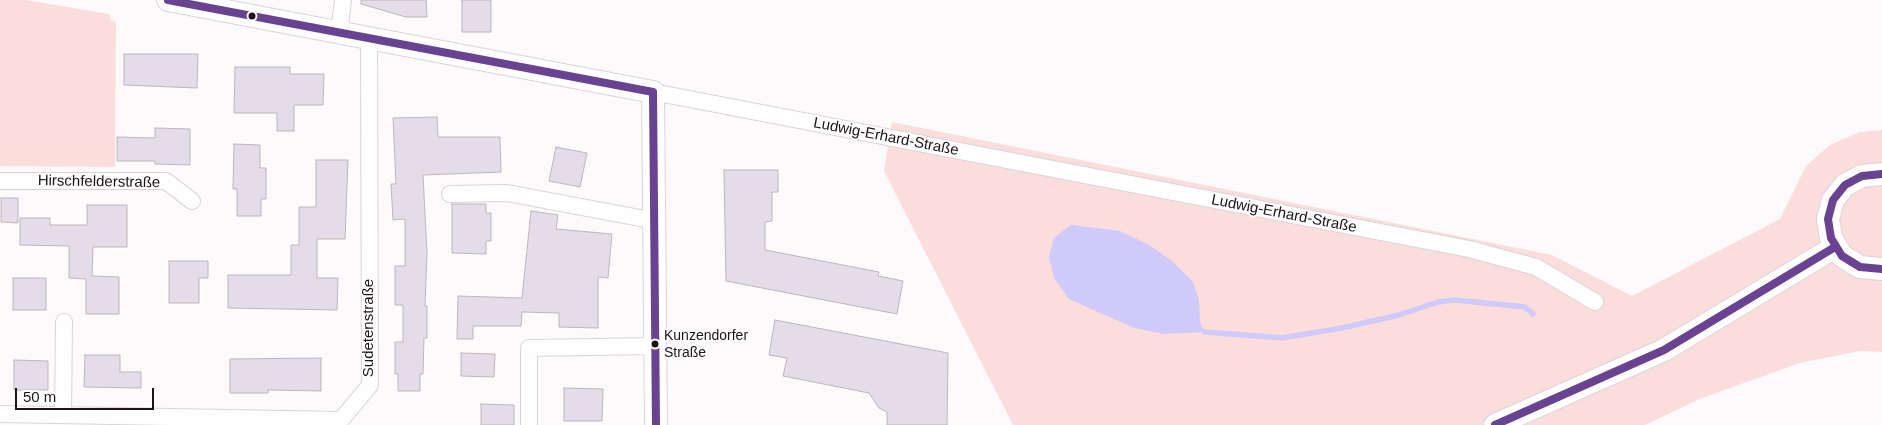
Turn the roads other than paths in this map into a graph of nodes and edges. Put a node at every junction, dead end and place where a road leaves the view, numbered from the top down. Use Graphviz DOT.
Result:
graph roads {
  1 [pos="168,0"];
  2 [pos="343,0"];
  3 [pos="339,34"];
  4 [pos="368,38"];
  5 [pos="653,92"];
  6 [pos="1882,174"];
  7 [pos="0,181"];
  8 [pos="450,194"];
  9 [pos="192,201"];
  10 [pos="656,221"];
  11 [pos="1835,247"];
  12 [pos="1882,269"];
  13 [pos="1595,302"];
  14 [pos="64,322"];
  15 [pos="656,346"];
  16 [pos="0,414"];
  17 [pos="63,415"];
  18 [pos="341,422"];
  19 [pos="528,425"];
  20 [pos="656,425"];
  21 [pos="1495,425"];
  1 -- 3 [label="street, Ludwig-Erhard-Straße"];
  2 -- 3 [label="street"];
  3 -- 4 [label="street, Ludwig-Erhard-Straße"];
  4 -- 5 [label="street, Ludwig-Erhard-Straße"];
  4 -- 18 [label="street, Sudetenstraße"];
  5 -- 10 [label="street"];
  5 -- 13 [label="street, Ludwig-Erhard-Straße"];
  6 -- 11 [label="street"];
  7 -- 9 [label="street, Hirschfelderstraße"];
  8 -- 10 [label="street"];
  10 -- 15 [label="street"];
  11 -- 12 [label="street"];
  11 -- 21 [label="street"];
  14 -- 17 [label="street"];
  15 -- 19 [label="street"];
  15 -- 20 [label="street"];
  16 -- 17 [label="street, Sudetenstraße"];
  17 -- 18 [label="street, Sudetenstraße"];
}
